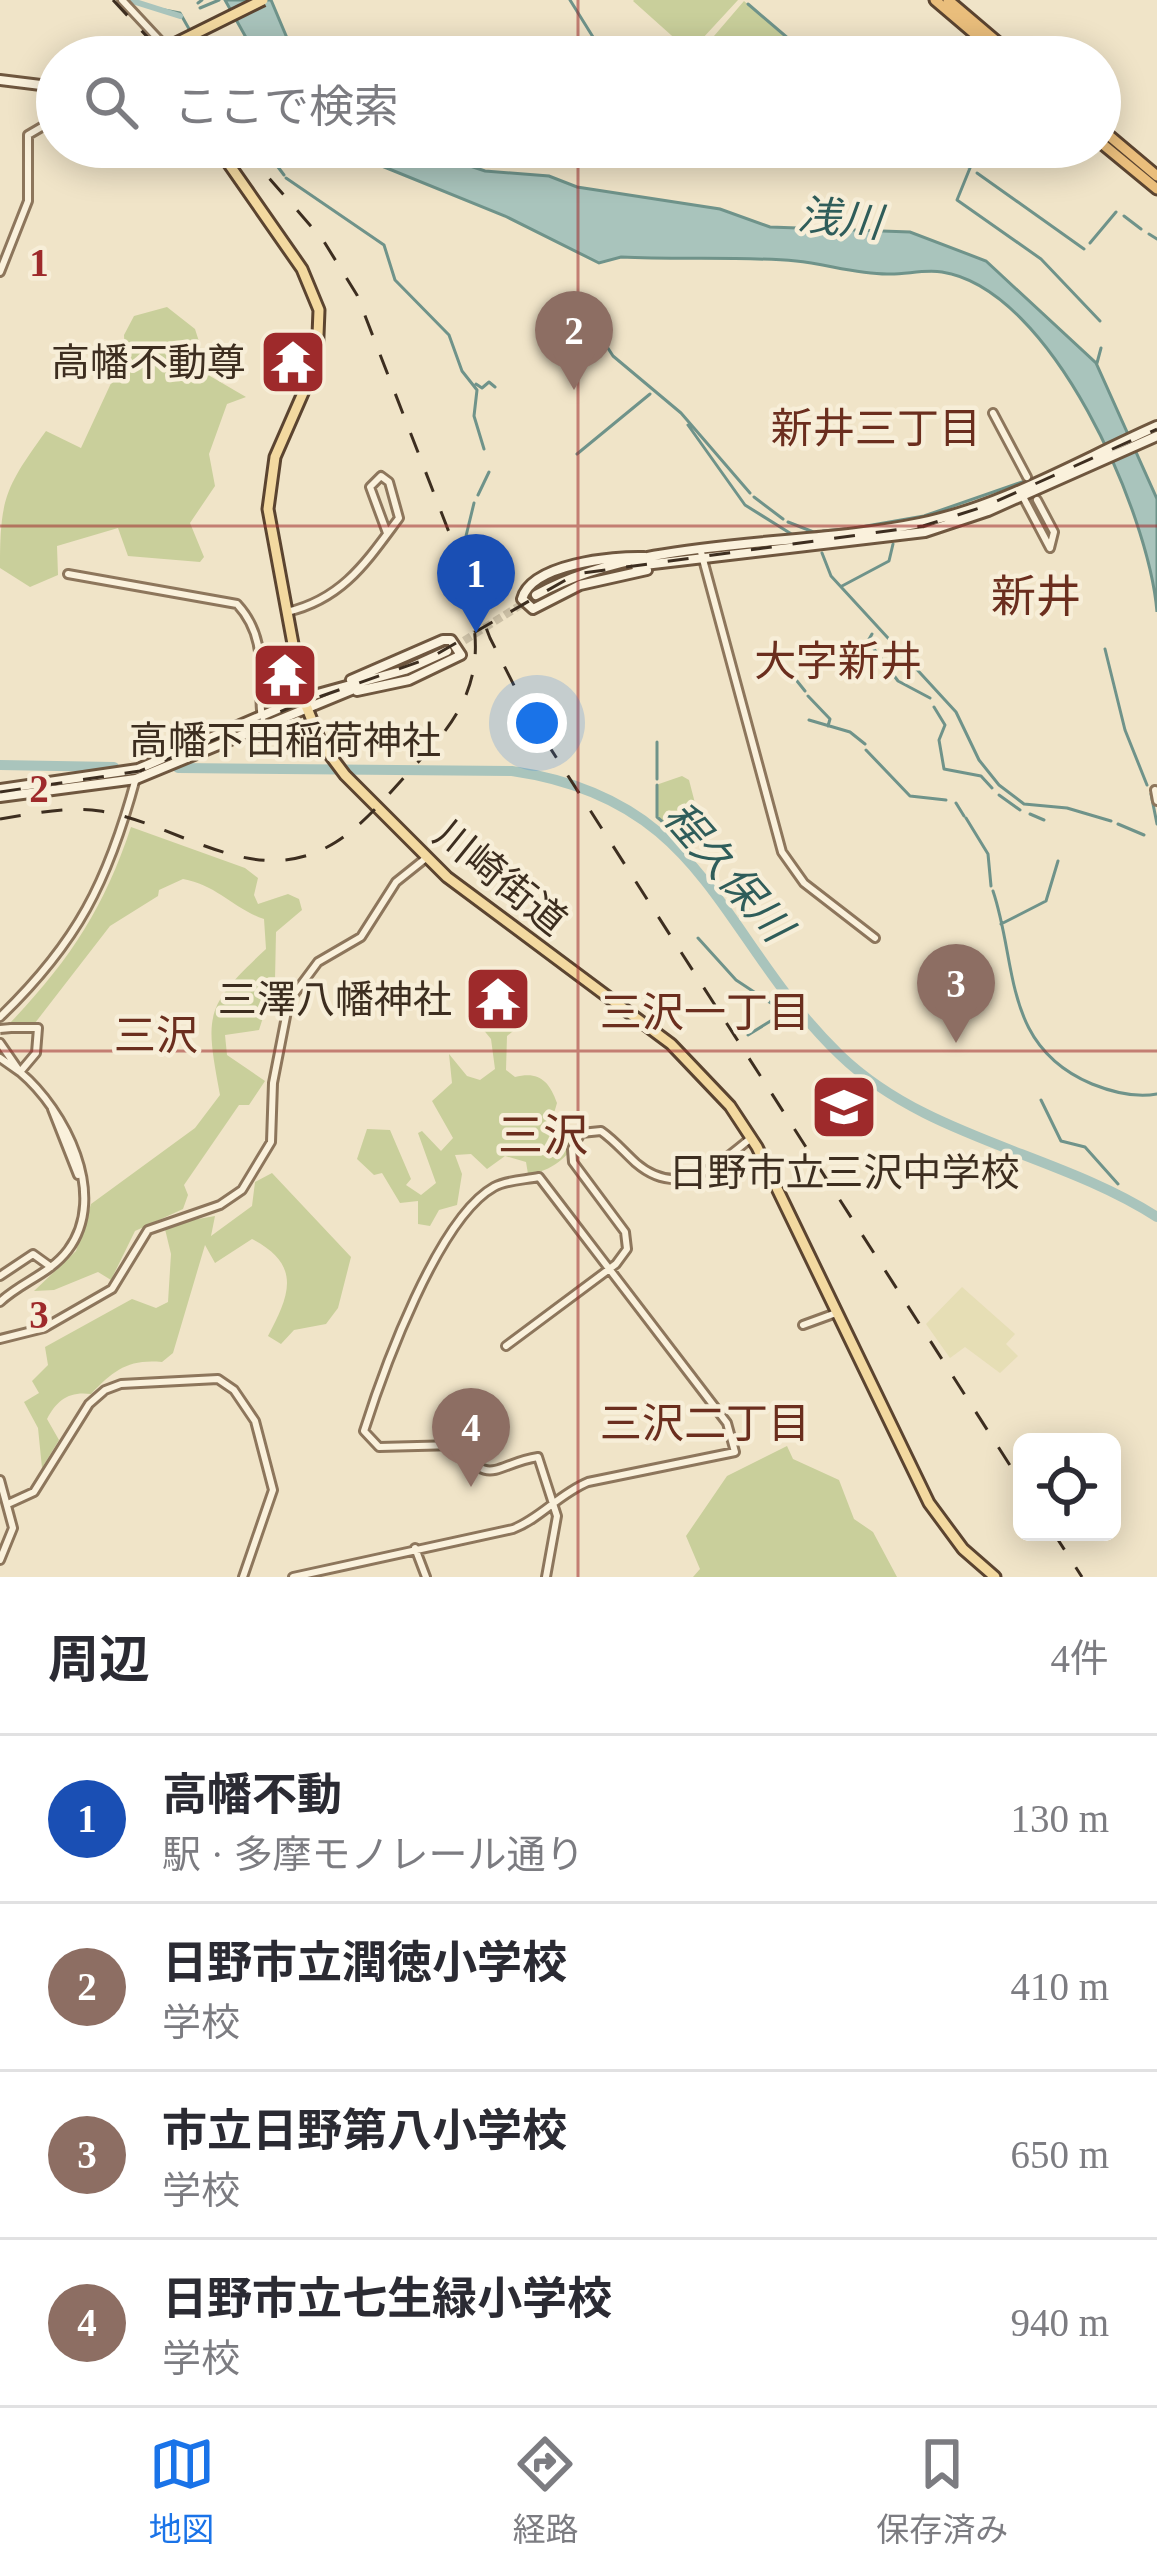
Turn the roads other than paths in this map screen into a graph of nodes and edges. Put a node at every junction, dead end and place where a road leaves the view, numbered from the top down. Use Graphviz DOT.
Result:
graph roads {
  1 [pos="122,0"];
  2 [pos="263,0"];
  3 [pos="935,0"];
  4 [pos="948,0"];
  5 [pos="156,36"];
  6 [pos="186,36"];
  7 [pos="977,36"];
  8 [pos="990,36"];
  9 [pos="0,80"];
  10 [pos="36,84"];
  11 [pos="36,130"];
  12 [pos="1121,146"];
  13 [pos="1121,159"];
  14 [pos="233,168"];
  15 [pos="1157,176"];
  16 [pos="1157,189"];
  17 [pos="0,272"];
  18 [pos="993,413"];
  19 [pos="1154,432"];
  20 [pos="1027,476"];
  21 [pos="1021,493"];
  22 [pos="1037,500"];
  23 [pos="387,533"];
  24 [pos="702,557"];
  25 [pos="659,562"];
  26 [pos="68,574"];
  27 [pos="536,595"];
  28 [pos="286,612"];
  29 [pos="446,645"];
  30 [pos="340,690"];
  31 [pos="304,703"];
  32 [pos="262,721"];
  33 [pos="137,774"];
  34 [pos="1155,790"];
  35 [pos="0,793"];
  36 [pos="1157,801"];
  37 [pos="426,859"];
  38 [pos="875,938"];
  39 [pos="18,1002"];
  40 [pos="0,1017"];
  41 [pos="0,1030"];
  42 [pos="0,1043"];
  43 [pos="0,1058"];
  44 [pos="20,1072"];
  45 [pos="752,1138"];
  46 [pos="52,1267"];
  47 [pos="610,1268"];
  48 [pos="0,1276"];
  49 [pos="0,1302"];
  50 [pos="836,1313"];
  51 [pos="803,1325"];
  52 [pos="0,1340"];
  53 [pos="506,1346"];
  54 [pos="0,1480"];
  55 [pos="10,1503"];
  56 [pos="552,1503"];
  57 [pos="415,1548"];
  58 [pos="0,1560"];
  59 [pos="243,1577"];
  60 [pos="293,1577"];
  61 [pos="426,1577"];
  62 [pos="546,1577"];
  63 [pos="995,1577"];
  1 -- 5 [label="street"];
  2 -- 6 [label="main road, bridge"];
  3 -- 7 [label="highway"];
  4 -- 8 [label="highway"];
  9 -- 10 [label="main road"];
  11 -- 17 [label="street"];
  12 -- 15 [label="highway"];
  13 -- 16 [label="highway"];
  14 -- 28 [label="main road, 川崎街道"];
  18 -- 20 [label="street"];
  19 -- 21 [label="main road"];
  21 -- 22 [label="street"];
  21 -- 24 [label="main road"];
  23 -- 23 [label="street"];
  23 -- 28 [label="street"];
  24 -- 25 [label="main road"];
  24 -- 38 [label="street"];
  25 -- 25 [label="main road"];
  25 -- 27 [label="main road"];
  26 -- 32 [label="street"];
  28 -- 31 [label="main road, 川崎街道"];
  29 -- 30 [label="main road"];
  29 -- 30 [label="main road"];
  29 -- 30 [label="main road"];
  30 -- 31 [label="main road"];
  31 -- 32 [label="main road"];
  31 -- 37 [label="main road, 川崎街道"];
  32 -- 33 [label="main road"];
  33 -- 35 [label="main road"];
  33 -- 39 [label="street"];
  34 -- 36 [label="street"];
  37 -- 45 [label="main road, 川崎街道"];
  37 -- 52 [label="street"];
  39 -- 40 [label="street"];
  39 -- 41 [label="street"];
  41 -- 44 [label="street, bridge"];
  42 -- 44 [label="street"];
  43 -- 44 [label="street"];
  44 -- 46 [label="street"];
  45 -- 47 [label="street"];
  45 -- 50 [label="main road, 川崎街道"];
  46 -- 48 [label="street"];
  46 -- 49 [label="street"];
  47 -- 53 [label="street"];
  47 -- 56 [label="street"];
  47 -- 56 [label="street"];
  50 -- 51 [label="street"];
  50 -- 63 [label="main road, 川崎街道"];
  54 -- 55 [label="street"];
  55 -- 58 [label="street"];
  55 -- 59 [label="street"];
  56 -- 57 [label="street"];
  56 -- 62 [label="street"];
  57 -- 60 [label="street"];
  57 -- 61 [label="street"];
}
